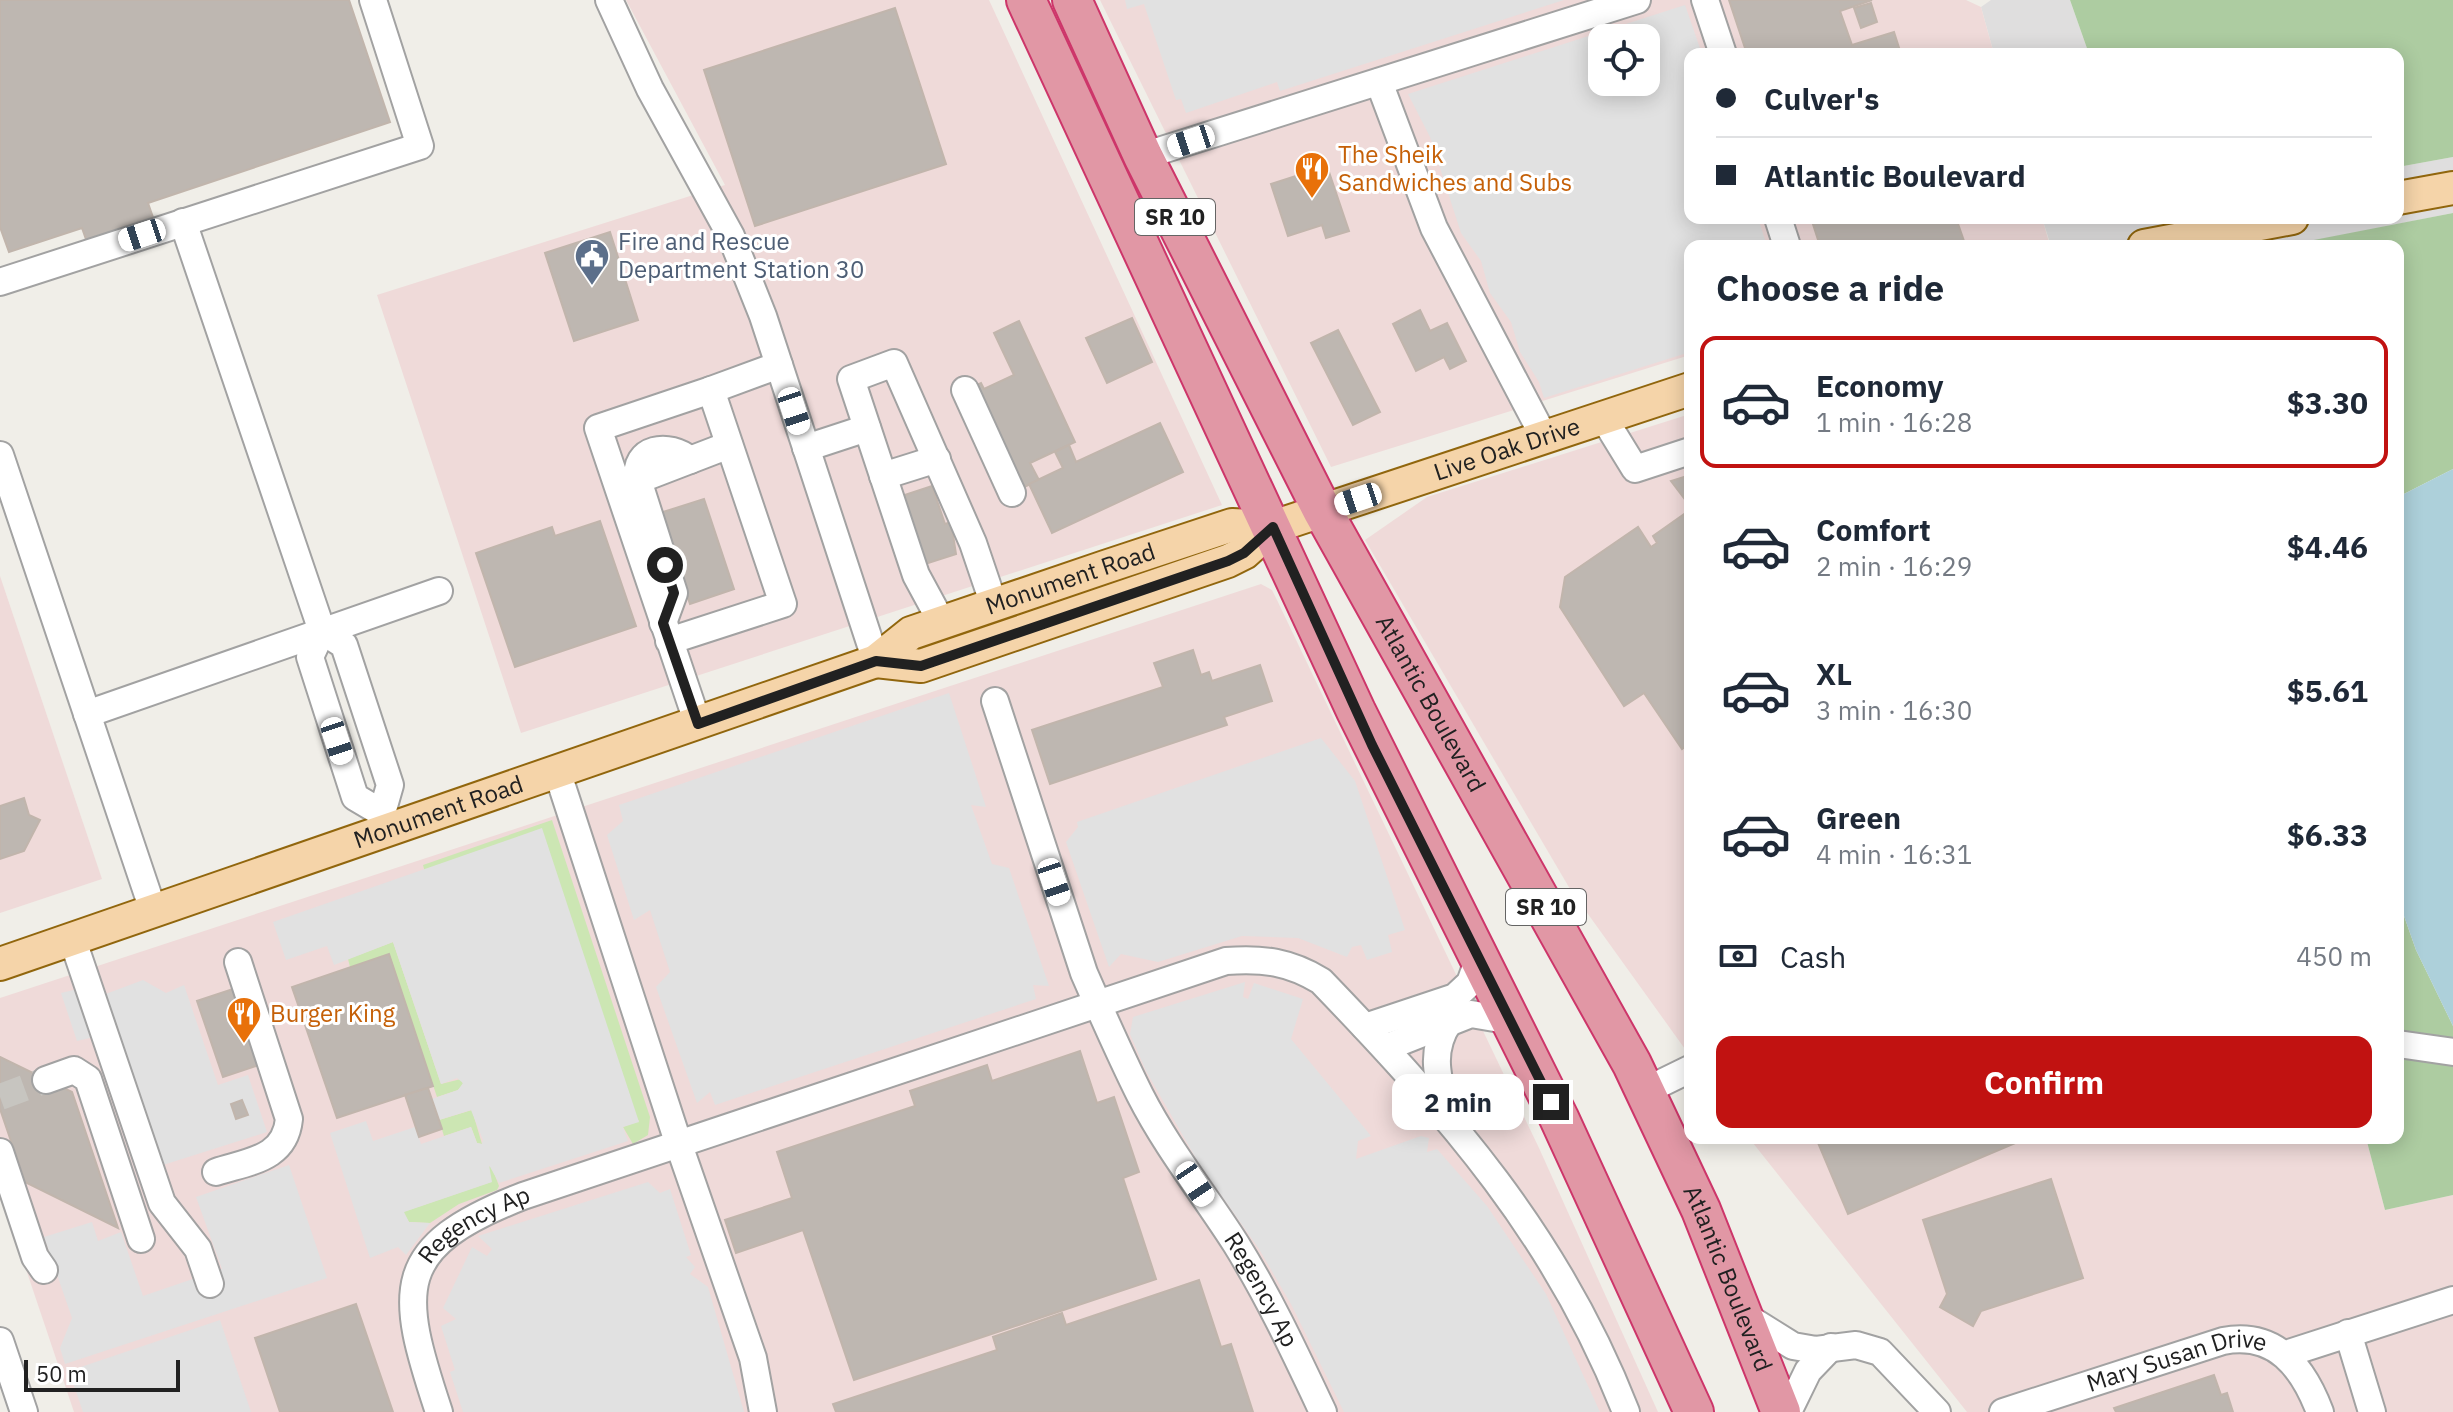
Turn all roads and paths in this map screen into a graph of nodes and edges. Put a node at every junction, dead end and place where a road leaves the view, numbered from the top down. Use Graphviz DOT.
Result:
graph roads {
  1 [pos="373,0"];
  2 [pos="609,0"];
  3 [pos="1026,0"];
  4 [pos="1072,0"];
  5 [pos="1637,0"];
  6 [pos="1705,0"];
  7 [pos="1721,48"];
  8 [pos="1379,82"];
  9 [pos="1143,156"];
  10 [pos="2453,188"];
  11 [pos="2404,197"];
  12 [pos="183,222"];
  13 [pos="2260,224"];
  14 [pos="2176,240"];
  15 [pos="0,282"];
  16 [pos="779,365"];
  17 [pos="711,390"];
  18 [pos="965,390"];
  19 [pos="1684,391"];
  20 [pos="1603,417"];
  21 [pos="867,428"];
  22 [pos="1544,437"];
  23 [pos="729,445"];
  24 [pos="806,448"];
  25 [pos="1684,453"];
  26 [pos="0,455"];
  27 [pos="937,459"];
  28 [pos="883,476"];
  29 [pos="628,483"];
  30 [pos="1012,493"];
  31 [pos="1322,510"];
  32 [pos="1273,527"];
  33 [pos="439,591"];
  34 [pos="994,605"];
  35 [pos="942,623"];
  36 [pos="322,631"];
  37 [pos="666,632"];
  38 [pos="876,661"];
  39 [pos="995,701"];
  40 [pos="87,714"];
  41 [pos="698,724"];
  42 [pos="558,774"];
  43 [pos="385,822"];
  44 [pos="153,910"];
  45 [pos="72,938"];
  46 [pos="1479,958"];
  47 [pos="238,962"];
  48 [pos="0,964"];
  49 [pos="1099,1006"];
  50 [pos="1512,1021"];
  51 [pos="1449,1022"];
  52 [pos="1365,1027"];
  53 [pos="2404,1045"];
  54 [pos="1385,1048"];
  55 [pos="2453,1052"];
  56 [pos="1684,1072"];
  57 [pos="46,1080"];
  58 [pos="1645,1091"];
  59 [pos="1448,1118"];
  60 [pos="679,1145"];
  61 [pos="0,1152"];
  62 [pos="216,1172"];
  63 [pos="141,1239"];
  64 [pos="44,1270"];
  65 [pos="210,1284"];
  66 [pos="2453,1300"];
  67 [pos="1745,1316"];
  68 [pos="2348,1333"];
  69 [pos="0,1341"];
  70 [pos="1831,1347"];
  71 [pos="2286,1354"];
  72 [pos="24,1412"];
  73 [pos="439,1412"];
  74 [pos="763,1412"];
  75 [pos="1323,1412"];
  76 [pos="1626,1412"];
  77 [pos="1694,1412"];
  78 [pos="1781,1412"];
  79 [pos="1788,1412"];
  80 [pos="1937,1412"];
  81 [pos="2003,1412"];
  82 [pos="2320,1412"];
  83 [pos="2372,1412"];
  1 -- 12 [label="street"];
  2 -- 16 [label="street"];
  3 -- 32 [label="highway, SR 10"];
  4 -- 9 [label="highway, Atlantic Boulevard / SR 10"];
  5 -- 8 [label="street"];
  6 -- 7 [label="street"];
  8 -- 9 [label="street"];
  8 -- 22 [label="street"];
  9 -- 31 [label="highway, Atlantic Boulevard / SR 10"];
  10 -- 11 [label="main road"];
  12 -- 15 [label="street"];
  12 -- 36 [label="street"];
  13 -- 14 [label="main road"];
  16 -- 17 [label="street"];
  16 -- 24 [label="street"];
  17 -- 23 [label="street"];
  17 -- 29 [label="street"];
  18 -- 30 [label="street"];
  19 -- 20 [label="main road, Live Oak Drive"];
  20 -- 22 [label="main road, Live Oak Drive"];
  20 -- 25 [label="street"];
  21 -- 24 [label="street"];
  21 -- 27 [label="street"];
  21 -- 28 [label="street"];
  22 -- 31 [label="main road, Live Oak Drive"];
  23 -- 29 [label="street"];
  23 -- 37 [label="street"];
  24 -- 38 [label="street"];
  26 -- 40 [label="street"];
  27 -- 28 [label="street"];
  27 -- 34 [label="street"];
  28 -- 35 [label="street"];
  29 -- 37 [label="street"];
  31 -- 32 [label="main road, Monument Road"];
  31 -- 58 [label="highway, Atlantic Boulevard / SR 10"];
  32 -- 34 [label="main road, Monument Road"];
  32 -- 38 [label="main road, Monument Road"];
  32 -- 46 [label="highway, SR 10"];
  33 -- 36 [label="street"];
  34 -- 35 [label="main road, Monument Road"];
  35 -- 38 [label="main road, Monument Road"];
  36 -- 40 [label="street"];
  36 -- 43 [label="street"];
  36 -- 43 [label="street"];
  37 -- 41 [label="street"];
  38 -- 41 [label="main road, Monument Road"];
  39 -- 49 [label="street, Regency Ap"];
  40 -- 44 [label="street"];
  41 -- 42 [label="main road, Monument Road"];
  42 -- 43 [label="main road, Monument Road"];
  42 -- 60 [label="street"];
  43 -- 44 [label="main road, Monument Road"];
  44 -- 45 [label="main road, Monument Road"];
  45 -- 48 [label="main road, Monument Road"];
  45 -- 65 [label="street"];
  46 -- 50 [label="highway, SR 10"];
  46 -- 52 [label="street"];
  47 -- 62 [label="street"];
  49 -- 52 [label="street, Regency Ap"];
  49 -- 60 [label="street, Regency Ap"];
  49 -- 75 [label="street, Regency Ap"];
  50 -- 51 [label="street"];
  50 -- 77 [label="highway, SR 10"];
  51 -- 54 [label="street"];
  51 -- 59 [label="street"];
  52 -- 54 [label="street, Regency Ap"];
  53 -- 55 [label="street"];
  54 -- 59 [label="street, Regency Ap"];
  56 -- 58 [label="street"];
  57 -- 63 [label="street"];
  58 -- 67 [label="highway, Atlantic Boulevard / SR 10"];
  59 -- 76 [label="street, Regency Ap"];
  60 -- 73 [label="street, Regency Ap"];
  60 -- 74 [label="street"];
  61 -- 64 [label="street"];
  66 -- 68 [label="street"];
  67 -- 70 [label="street"];
  67 -- 78 [label="highway, Atlantic Boulevard / SR 10"];
  68 -- 71 [label="street"];
  68 -- 83 [label="street"];
  69 -- 72 [label="street"];
  70 -- 79 [label="street"];
  70 -- 80 [label="street"];
  71 -- 81 [label="street, Mary Susan Drive"];
  71 -- 82 [label="street, Mary Susan Drive"];
}
